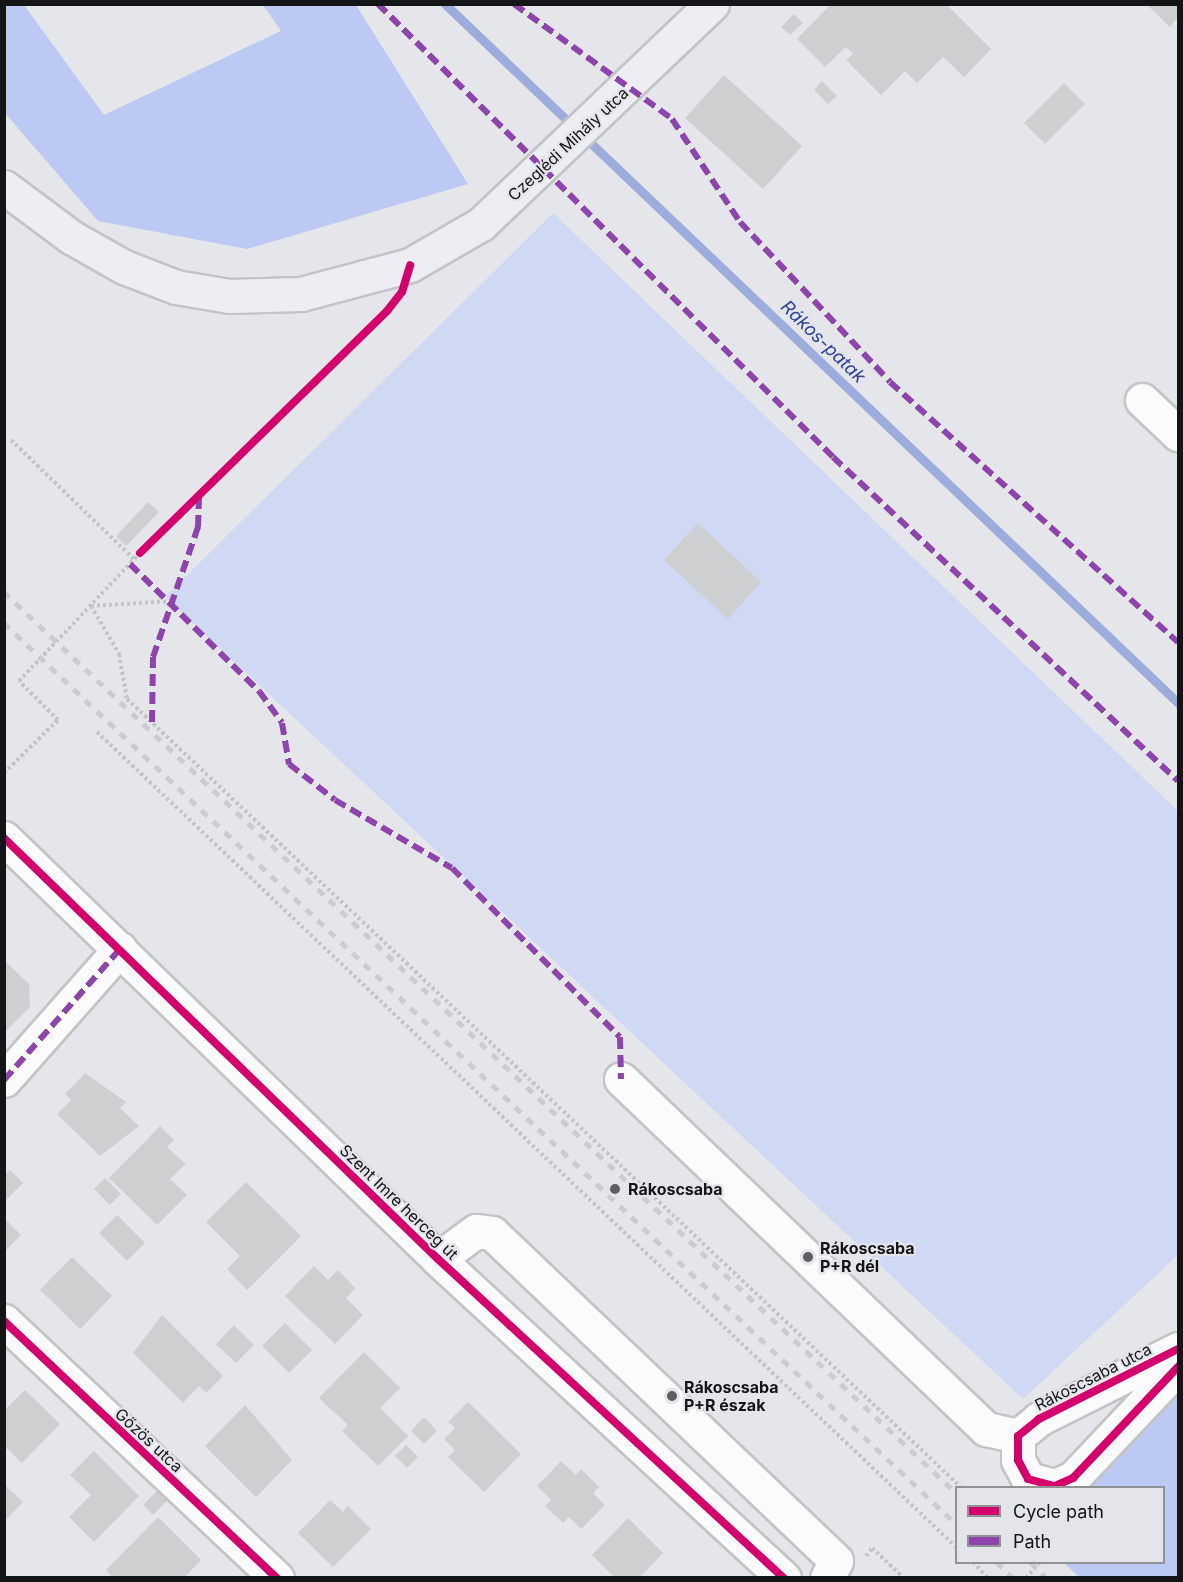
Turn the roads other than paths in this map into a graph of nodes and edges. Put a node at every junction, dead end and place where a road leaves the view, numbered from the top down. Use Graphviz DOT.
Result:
graph roads {
  1 [pos="712,4"];
  2 [pos="4,187"];
  3 [pos="1142,400"];
  4 [pos="1179,434"];
  5 [pos="4,838"];
  6 [pos="120,949"];
  7 [pos="621,1079"];
  8 [pos="4,1080"];
  9 [pos="438,1259"];
  10 [pos="4,1321"];
  11 [pos="1179,1349"];
  12 [pos="1179,1367"];
  13 [pos="1018,1436"];
  14 [pos="277,1578"];
  15 [pos="784,1578"];
  16 [pos="827,1578"];
  1 -- 2 [label="main road, Czeglédi Mihály utca"];
  3 -- 4 [label="street"];
  5 -- 6 [label="street, Szent Imre herceg út"];
  6 -- 8 [label="street"];
  6 -- 9 [label="street, Szent Imre herceg út"];
  7 -- 13 [label="street"];
  9 -- 15 [label="street, Szent Imre herceg út"];
  9 -- 16 [label="street"];
  10 -- 14 [label="street, Gőzös utca"];
  11 -- 13 [label="street, Rákoscsaba utca"];
  12 -- 13 [label="street"];
}
